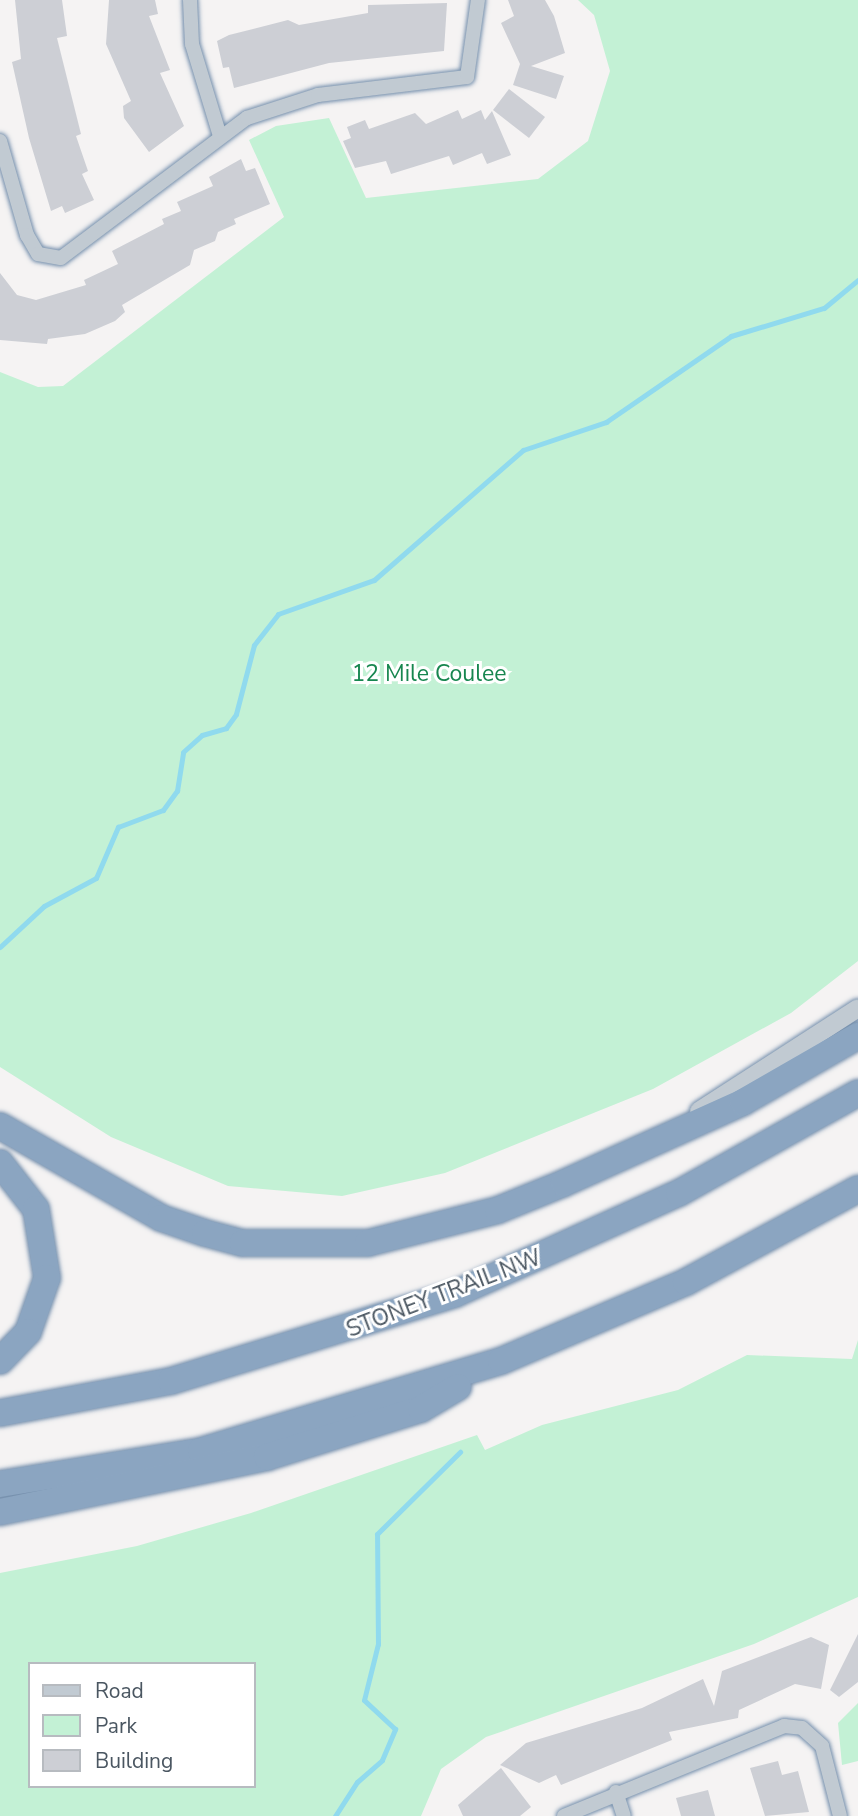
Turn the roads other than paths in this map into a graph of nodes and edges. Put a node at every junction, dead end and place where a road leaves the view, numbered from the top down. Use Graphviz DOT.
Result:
graph roads {
  1 [pos="190,0"];
  2 [pos="478,0"];
  3 [pos="219,133"];
  4 [pos="0,141"];
  5 [pos="858,1008"];
  6 [pos="858,1036"];
  7 [pos="858,1093"];
  8 [pos="0,1126"];
  9 [pos="667,1132"];
  10 [pos="0,1163"];
  11 [pos="858,1189"];
  12 [pos="0,1361"];
  13 [pos="501,1362"];
  14 [pos="0,1413"];
  15 [pos="0,1484"];
  16 [pos="0,1512"];
  17 [pos="616,1792"];
  18 [pos="564,1816"];
  19 [pos="624,1816"];
  20 [pos="840,1816"];
  1 -- 3 [label="street"];
  2 -- 3 [label="street"];
  3 -- 4 [label="street"];
  5 -- 9 [label="street"];
  6 -- 9 [label="highway"];
  7 -- 14 [label="highway, STONEY TRAIL NW"];
  8 -- 9 [label="highway"];
  10 -- 12 [label="highway"];
  11 -- 13 [label="highway"];
  13 -- 15 [label="highway"];
  13 -- 16 [label="highway"];
  17 -- 18 [label="street"];
  17 -- 19 [label="street"];
  17 -- 20 [label="street"];
}
